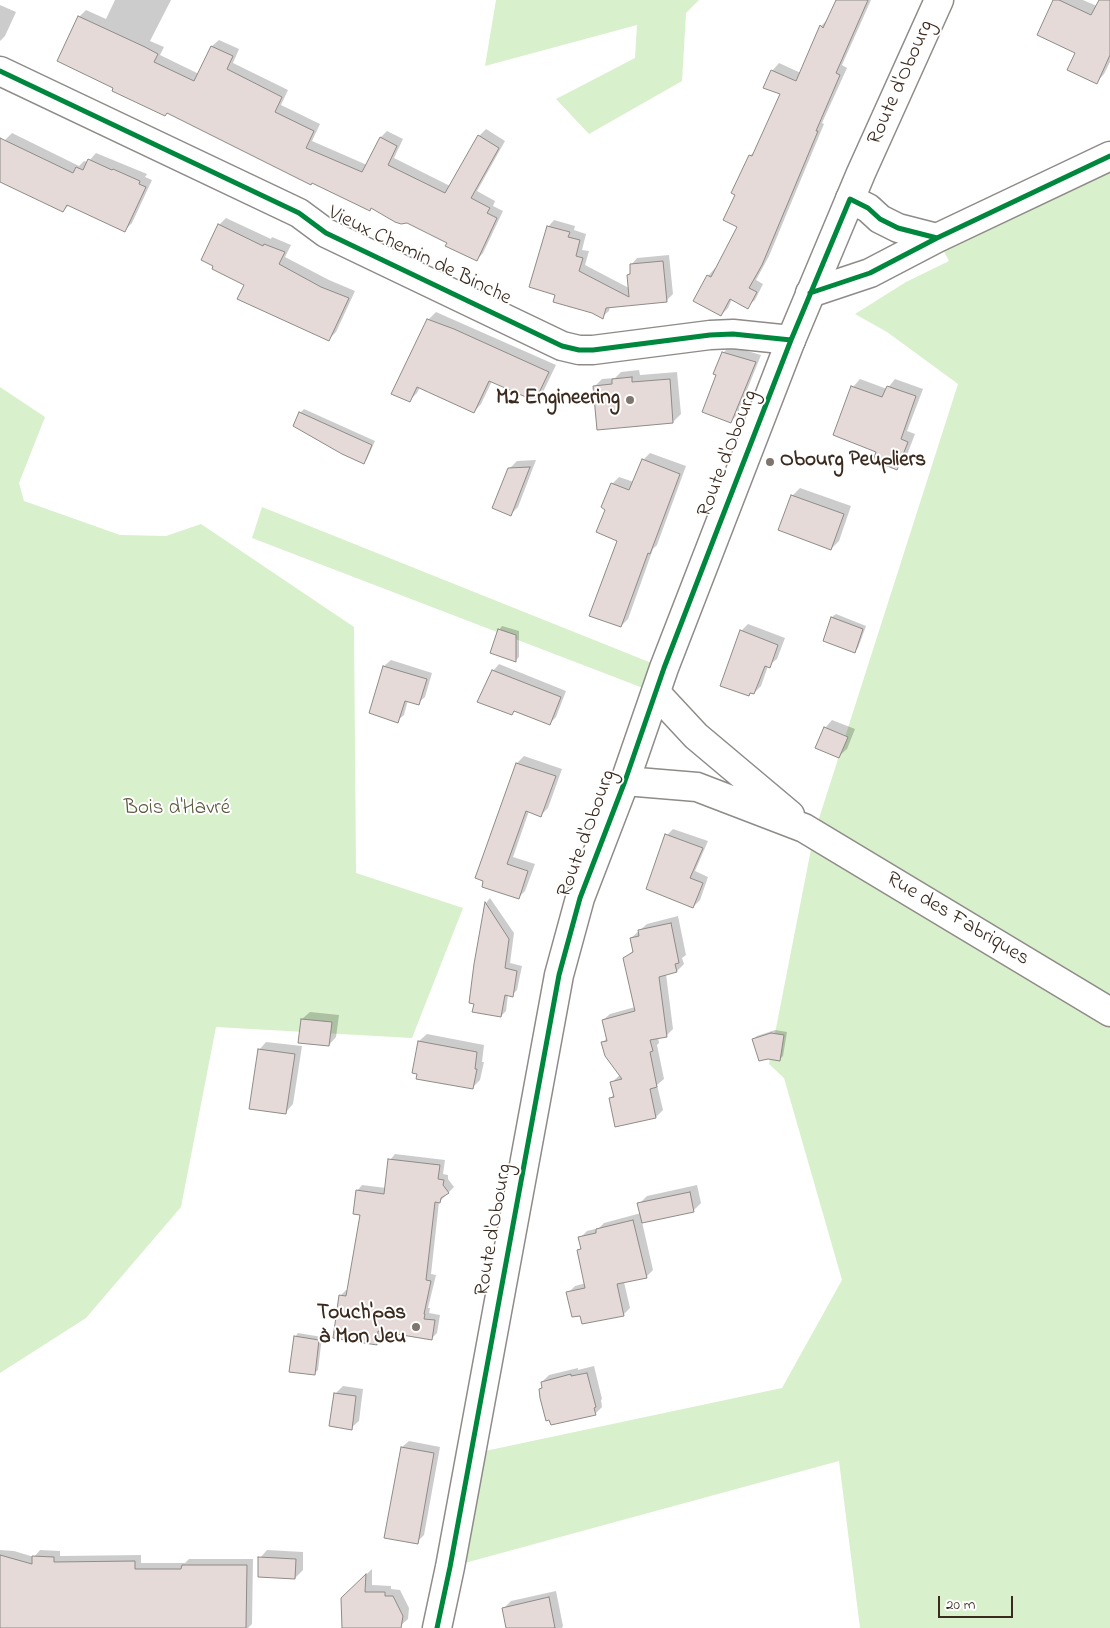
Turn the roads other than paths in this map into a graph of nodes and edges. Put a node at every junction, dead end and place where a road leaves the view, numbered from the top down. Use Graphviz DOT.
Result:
graph roads {
  1 [pos="939,0"];
  2 [pos="0,71"];
  3 [pos="1110,156"];
  4 [pos="850,199"];
  5 [pos="937,238"];
  6 [pos="810,293"];
  7 [pos="791,340"];
  8 [pos="656,693"];
  9 [pos="625,781"];
  10 [pos="804,828"];
  11 [pos="1110,1012"];
  12 [pos="437,1628"];
  1 -- 4 [label="street, Route d'Obourg"];
  2 -- 7 [label="street, Vieux Chemin de Binche"];
  3 -- 5 [label="street"];
  4 -- 5 [label="street"];
  4 -- 6 [label="street, Route d'Obourg"];
  5 -- 6 [label="street"];
  6 -- 7 [label="street, Route d'Obourg"];
  7 -- 8 [label="street, Route d'Obourg"];
  8 -- 9 [label="street, Route d'Obourg"];
  8 -- 10 [label="street, Rue des Fabriques"];
  9 -- 10 [label="street, Rue des Fabriques"];
  9 -- 12 [label="street, Route d'Obourg"];
  10 -- 11 [label="street, Rue des Fabriques"];
}
